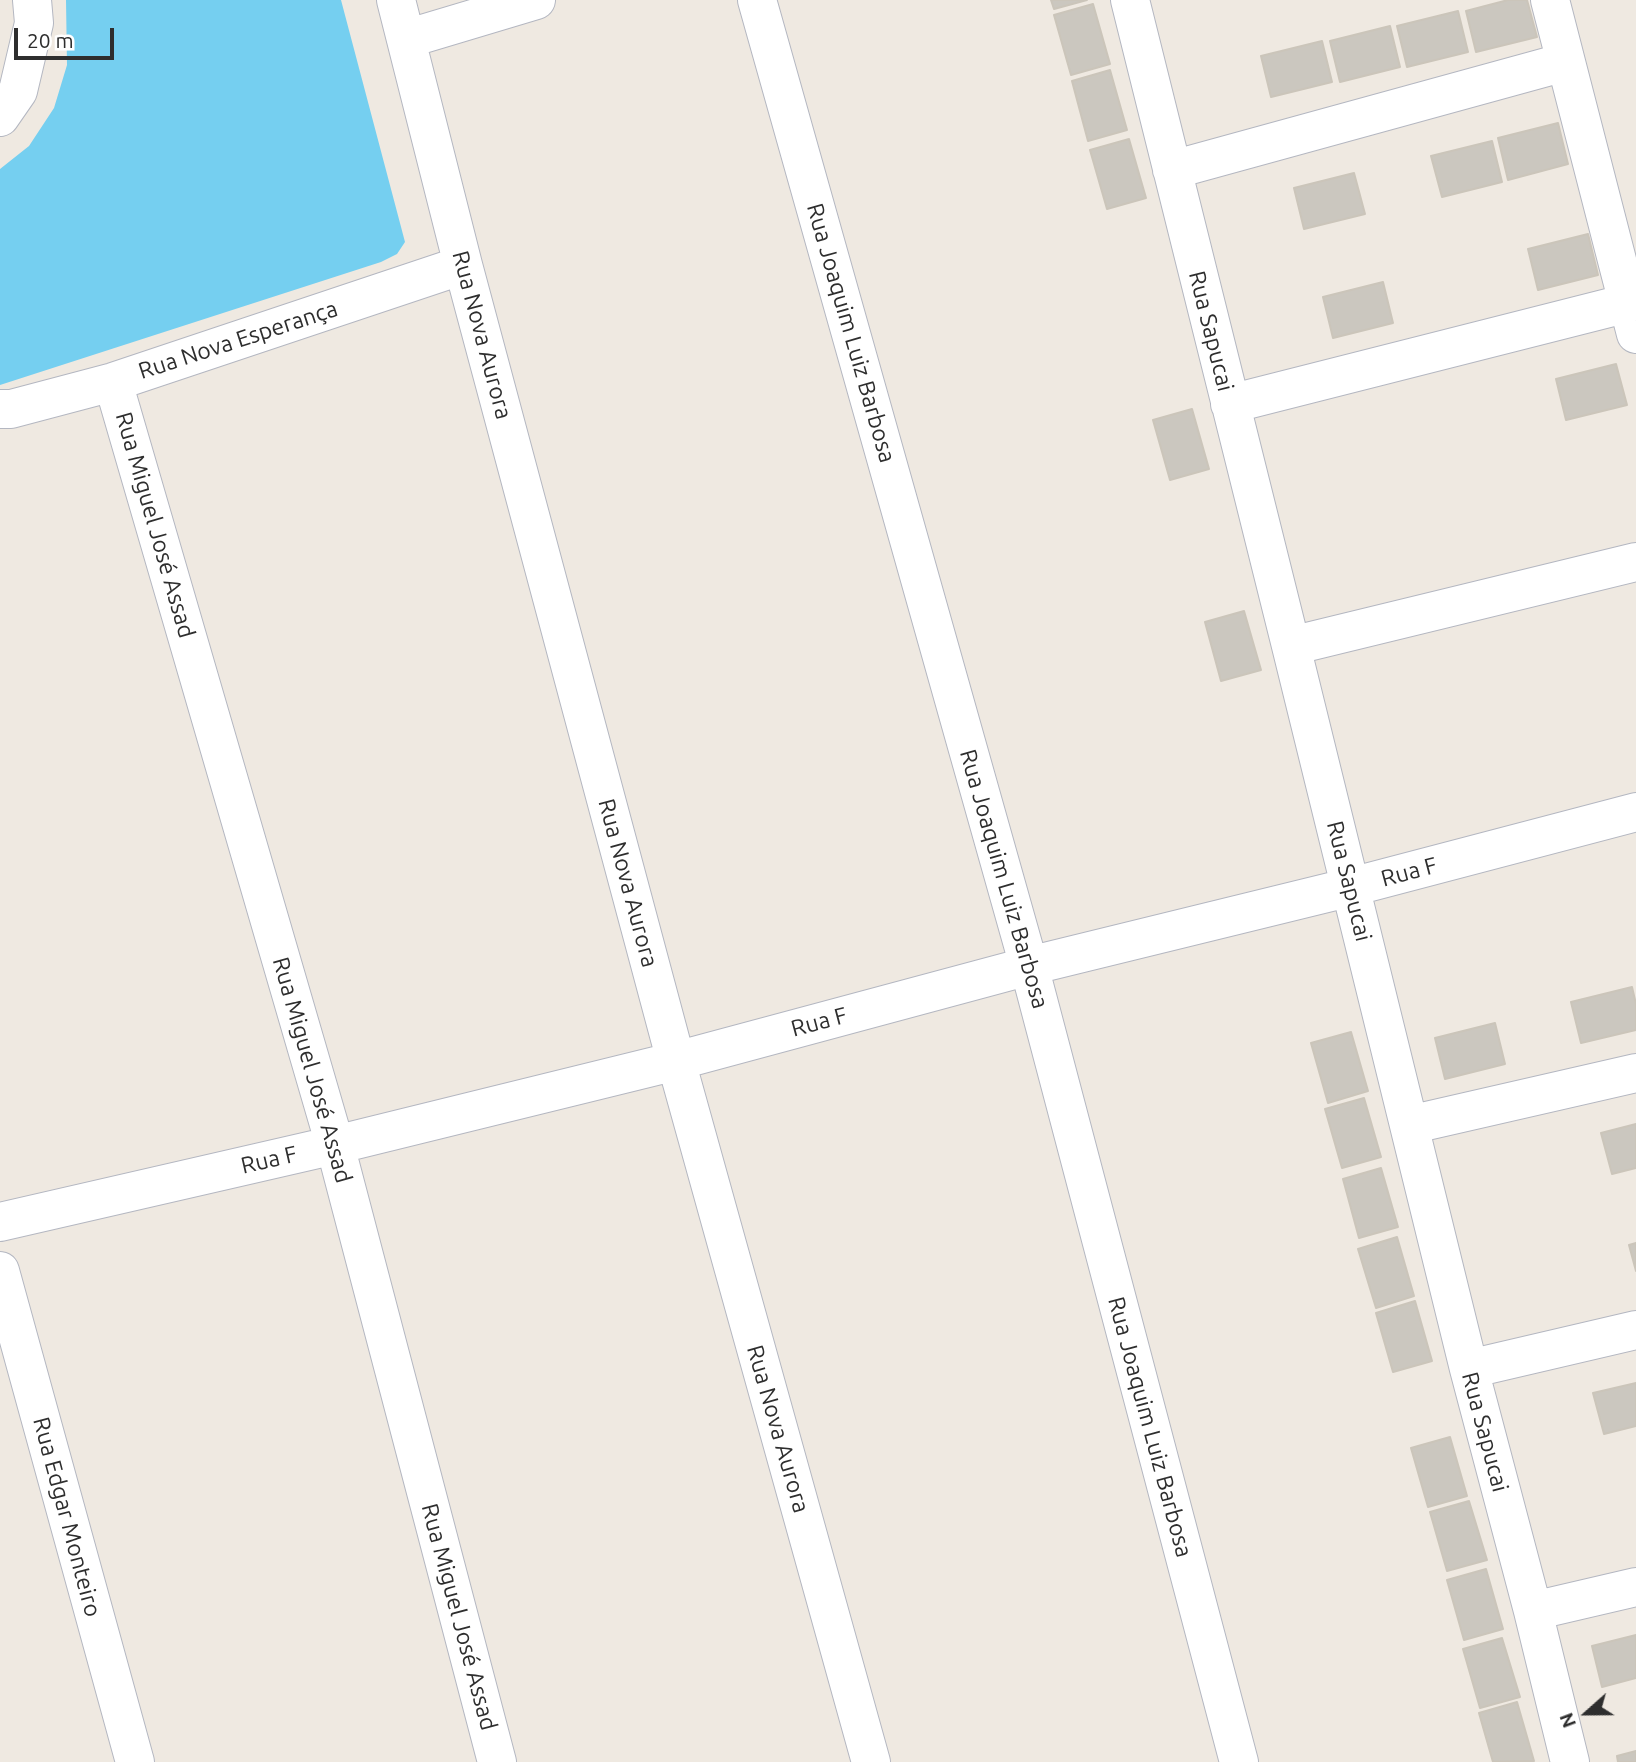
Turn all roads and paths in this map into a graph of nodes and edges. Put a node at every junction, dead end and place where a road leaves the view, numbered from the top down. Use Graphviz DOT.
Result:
graph roads {
  1 [pos="32,0"];
  2 [pos="396,0"];
  3 [pos="536,0"];
  4 [pos="757,0"];
  5 [pos="1130,0"];
  6 [pos="1550,0"];
  7 [pos="406,39"];
  8 [pos="1565,62"];
  9 [pos="0,117"];
  10 [pos="1171,170"];
  11 [pos="463,265"];
  12 [pos="1632,318"];
  13 [pos="113,382"];
  14 [pos="1230,404"];
  15 [pos="5,409"];
  16 [pos="1636,562"];
  17 [pos="1292,646"];
  18 [pos="1636,812"];
  19 [pos="1351,887"];
  20 [pos="1029,966"];
  21 [pos="676,1061"];
  22 [pos="1636,1073"];
  23 [pos="1409,1125"];
  24 [pos="335,1145"];
  25 [pos="0,1222"];
  26 [pos="0,1271"];
  27 [pos="1636,1330"];
  28 [pos="1469,1369"];
  29 [pos="13,1370"];
  30 [pos="1636,1587"];
  31 [pos="1533,1611"];
  32 [pos="135,1762"];
  33 [pos="497,1762"];
  34 [pos="871,1762"];
  35 [pos="1239,1762"];
  36 [pos="1570,1762"];
  1 -- 9 [label="street"];
  2 -- 7 [label="street, Rua Nova Aurora"];
  3 -- 7 [label="street"];
  4 -- 20 [label="street, Rua Joaquim Luiz Barbosa"];
  5 -- 10 [label="street, Rua Sapucai"];
  6 -- 8 [label="street"];
  7 -- 11 [label="street, Rua Nova Aurora"];
  8 -- 10 [label="street"];
  8 -- 12 [label="street"];
  10 -- 14 [label="street, Rua Sapucai"];
  11 -- 13 [label="street, Rua Nova Esperança"];
  11 -- 21 [label="street, Rua Nova Aurora"];
  12 -- 14 [label="street"];
  13 -- 15 [label="street, Rua Nova Esperança"];
  13 -- 24 [label="street, Rua Miguel José Assad"];
  14 -- 17 [label="street, Rua Sapucai"];
  16 -- 17 [label="street"];
  17 -- 19 [label="street, Rua Sapucai"];
  18 -- 19 [label="street, Rua F"];
  19 -- 20 [label="street, Rua F"];
  19 -- 23 [label="street, Rua Sapucai"];
  20 -- 21 [label="street, Rua F"];
  20 -- 35 [label="street, Rua Joaquim Luiz Barbosa"];
  21 -- 24 [label="street, Rua F"];
  21 -- 34 [label="street, Rua Nova Aurora"];
  22 -- 23 [label="street"];
  23 -- 28 [label="street, Rua Sapucai"];
  24 -- 25 [label="street, Rua F"];
  24 -- 33 [label="street, Rua Miguel José Assad"];
  26 -- 29 [label="street, Rua Edgar Monteiro"];
  27 -- 28 [label="street"];
  28 -- 31 [label="street, Rua Sapucai"];
  29 -- 32 [label="street, Rua Edgar Monteiro"];
  30 -- 31 [label="street"];
  31 -- 36 [label="street, Rua Sapucai"];
}
